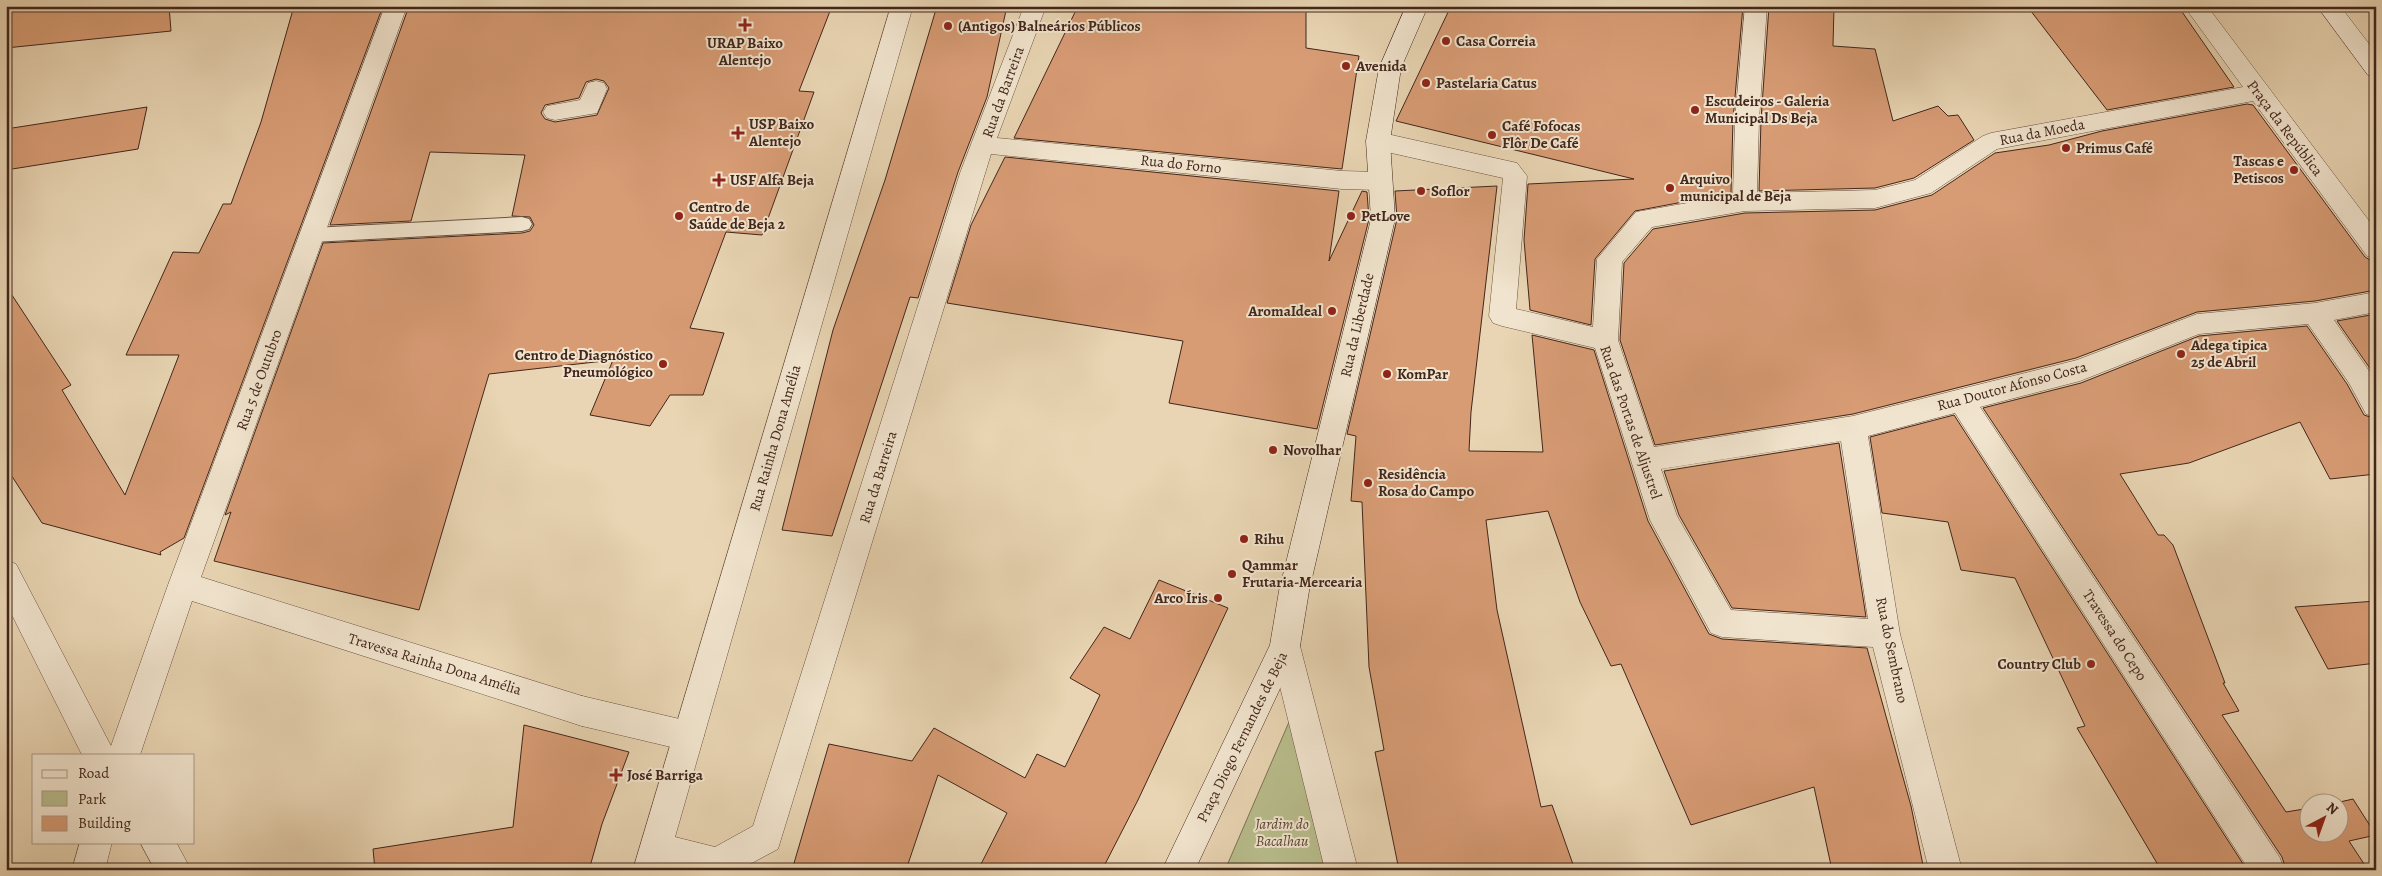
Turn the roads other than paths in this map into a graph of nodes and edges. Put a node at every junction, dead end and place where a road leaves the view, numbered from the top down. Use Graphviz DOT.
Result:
graph roads {
  1 [pos="396,6"];
  2 [pos="902,6"];
  3 [pos="1035,6"];
  4 [pos="1417,6"];
  5 [pos="1756,6"];
  6 [pos="2195,6"];
  7 [pos="2328,6"];
  8 [pos="2376,69"];
  9 [pos="596,89"];
  10 [pos="2257,92"];
  11 [pos="555,112"];
  12 [pos="1378,141"];
  13 [pos="983,145"];
  14 [pos="1379,181"];
  15 [pos="1745,202"];
  16 [pos="522,224"];
  17 [pos="312,235"];
  18 [pos="2376,249"];
  19 [pos="2376,302"];
  20 [pos="2315,313"];
  21 [pos="1605,340"];
  22 [pos="1961,400"];
  23 [pos="2376,406"];
  24 [pos="1853,428"];
  25 [pos="1644,460"];
  26 [pos="6,573"];
  27 [pos="183,586"];
  28 [pos="1886,634"];
  29 [pos="1285,646"];
  30 [pos="688,736"];
  31 [pos="98,754"];
  32 [pos="124,754"];
  33 [pos="95,844"];
  34 [pos="157,844"];
  35 [pos="652,859"];
  36 [pos="88,870"];
  37 [pos="174,870"];
  38 [pos="1178,870"];
  39 [pos="1342,870"];
  40 [pos="1946,870"];
  41 [pos="2268,870"];
  1 -- 17 [label="street, Rua 5 de Outubro"];
  2 -- 30 [label="street, Rua Rainha Dona Amélia"];
  3 -- 13 [label="street, Rua da Barreira"];
  4 -- 12 [label="street, Rua da Liberdade"];
  5 -- 15 [label="street"];
  6 -- 10 [label="street, Praça da República"];
  7 -- 8 [label="street"];
  9 -- 11 [label="street"];
  10 -- 15 [label="street, Rua da Moeda"];
  10 -- 18 [label="street, Praça da República"];
  12 -- 14 [label="street, Rua da Liberdade"];
  12 -- 21 [label="street, Rua das Portas de Aljustrel"];
  13 -- 14 [label="street, Rua do Forno"];
  13 -- 35 [label="street, Rua da Barreira"];
  14 -- 29 [label="street, Rua da Liberdade"];
  15 -- 21 [label="street, Rua da Moeda"];
  16 -- 17 [label="lane"];
  17 -- 27 [label="street, Rua 5 de Outubro"];
  19 -- 20 [label="street, Rua Doutor Afonso Costa"];
  20 -- 22 [label="street, Rua Doutor Afonso Costa"];
  20 -- 23 [label="street"];
  21 -- 25 [label="street, Rua das Portas de Aljustrel"];
  22 -- 24 [label="street, Rua Doutor Afonso Costa"];
  22 -- 41 [label="street, Travessa do Cepo"];
  24 -- 25 [label="street, Rua Doutor Afonso Costa"];
  24 -- 28 [label="street, Rua do Sembrano"];
  25 -- 28 [label="street, Rua das Portas de Aljustrel"];
  26 -- 31 [label="street"];
  27 -- 30 [label="street, Travessa Rainha Dona Amélia"];
  27 -- 32 [label="street, Rua 5 de Outubro"];
  28 -- 40 [label="street, Rua do Sembrano"];
  29 -- 38 [label="street, Praça Diogo Fernandes de Beja"];
  29 -- 39 [label="street, Praça Diogo Fernandes de Beja"];
  30 -- 35 [label="street, Rua Rainha Dona Amélia"];
  33 -- 36 [label="street"];
  34 -- 37 [label="street"];
}
